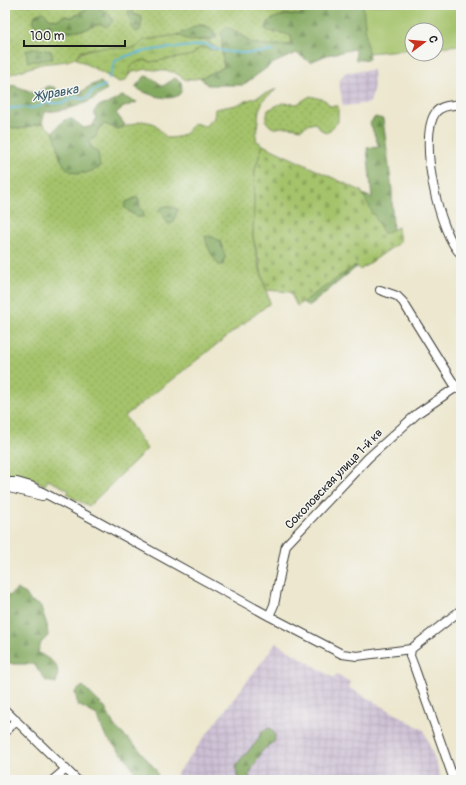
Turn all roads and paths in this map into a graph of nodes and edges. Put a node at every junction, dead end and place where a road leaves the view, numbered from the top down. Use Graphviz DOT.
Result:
graph roads {
  1 [pos="461,104"];
  2 [pos="461,254"];
  3 [pos="380,290"];
  4 [pos="459,386"];
  5 [pos="5,482"];
  6 [pos="5,488"];
  7 [pos="50,498"];
  8 [pos="461,610"];
  9 [pos="269,616"];
  10 [pos="411,649"];
  11 [pos="5,710"];
  12 [pos="16,720"];
  13 [pos="5,733"];
  14 [pos="66,769"];
  15 [pos="53,780"];
  16 [pos="77,780"];
  17 [pos="454,780"];
  1 -- 2 [label="street"];
  3 -- 4 [label="street"];
  4 -- 9 [label="street, Соколовская улица 1-й кв"];
  5 -- 7 [label="street"];
  6 -- 7 [label="street"];
  7 -- 9 [label="street"];
  8 -- 10 [label="street"];
  9 -- 10 [label="street"];
  10 -- 17 [label="street"];
  11 -- 12 [label="street"];
  12 -- 13 [label="street"];
  12 -- 14 [label="street"];
  14 -- 15 [label="street"];
  14 -- 16 [label="street"];
}
